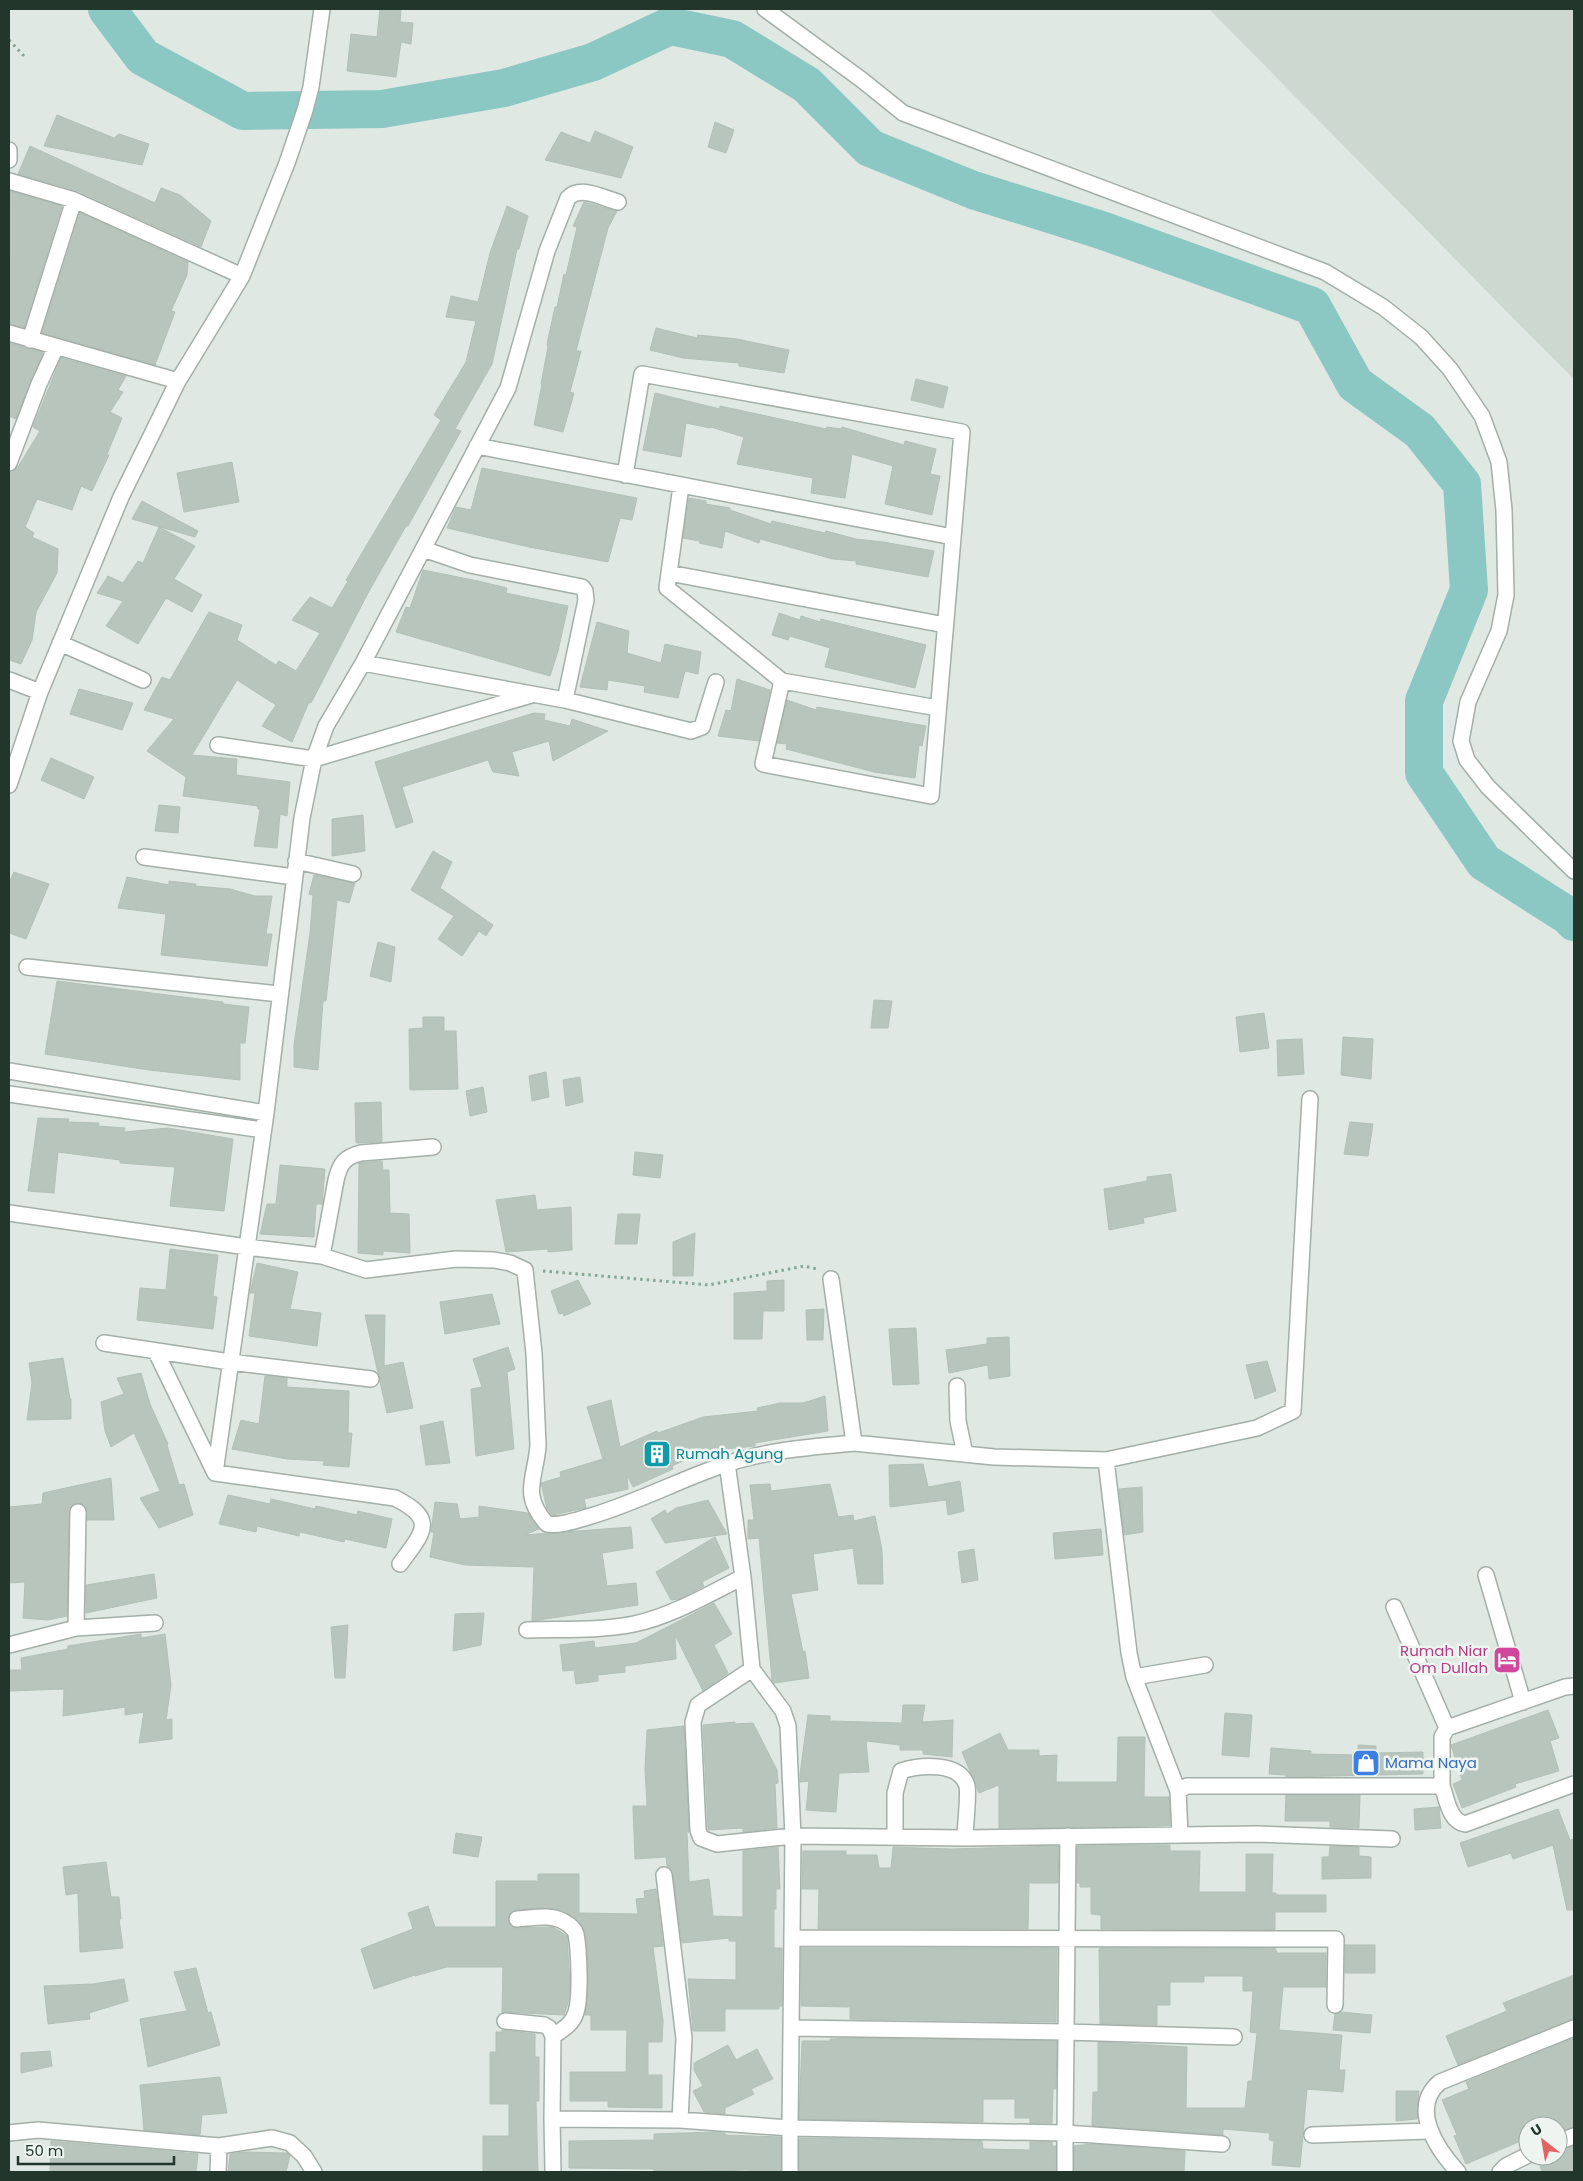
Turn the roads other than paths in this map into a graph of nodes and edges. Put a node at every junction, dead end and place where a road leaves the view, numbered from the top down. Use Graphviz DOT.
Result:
graph roads {
  1 [pos="322,9"];
  2 [pos="764,9"];
  3 [pos="9,150"];
  4 [pos="9,160"];
  5 [pos="9,181"];
  6 [pos="74,200"];
  7 [pos="618,202"];
  8 [pos="242,276"];
  9 [pos="9,333"];
  10 [pos="30,340"];
  11 [pos="56,347"];
  12 [pos="178,381"];
  13 [pos="477,446"];
  14 [pos="9,463"];
  15 [pos="625,475"];
  16 [pos="680,486"];
  17 [pos="953,537"];
  18 [pos="423,549"];
  19 [pos="669,573"];
  20 [pos="945,625"];
  21 [pos="60,643"];
  22 [pos="363,663"];
  23 [pos="9,680"];
  24 [pos="143,680"];
  25 [pos="782,680"];
  26 [pos="716,682"];
  27 [pos="40,692"];
  28 [pos="535,694"];
  29 [pos="565,700"];
  30 [pos="938,708"];
  31 [pos="218,745"];
  32 [pos="314,759"];
  33 [pos="9,785"];
  34 [pos="144,857"];
  35 [pos="296,861"];
  36 [pos="1574,871"];
  37 [pos="354,874"];
  38 [pos="294,877"];
  39 [pos="27,967"];
  40 [pos="279,994"];
  41 [pos="9,1071"];
  42 [pos="9,1094"];
  43 [pos="1310,1099"];
  44 [pos="266,1113"];
  45 [pos="263,1130"];
  46 [pos="433,1146"];
  47 [pos="9,1214"];
  48 [pos="247,1247"];
  49 [pos="322,1256"];
  50 [pos="831,1279"];
  51 [pos="104,1343"];
  52 [pos="156,1352"];
  53 [pos="230,1362"];
  54 [pos="370,1379"];
  55 [pos="956,1386"];
  56 [pos="854,1443"];
  57 [pos="965,1454"];
  58 [pos="1106,1460"];
  59 [pos="727,1464"];
  60 [pos="215,1473"];
  61 [pos="78,1512"];
  62 [pos="400,1564"];
  63 [pos="1486,1575"];
  64 [pos="743,1577"];
  65 [pos="1394,1607"];
  66 [pos="156,1623"];
  67 [pos="76,1628"];
  68 [pos="527,1630"];
  69 [pos="9,1645"];
  70 [pos="1205,1665"];
  71 [pos="752,1669"];
  72 [pos="1134,1677"];
  73 [pos="1574,1686"];
  74 [pos="1523,1702"];
  75 [pos="1447,1728"];
  76 [pos="1574,1784"];
  77 [pos="1442,1786"];
  78 [pos="1178,1791"];
  79 [pos="1180,1834"];
  80 [pos="793,1836"];
  81 [pos="1068,1836"];
  82 [pos="895,1837"];
  83 [pos="965,1838"];
  84 [pos="1392,1839"];
  85 [pos="664,1875"];
  86 [pos="517,1919"];
  87 [pos="792,1938"];
  88 [pos="1066,1939"];
  89 [pos="1335,2005"];
  90 [pos="505,2020"];
  91 [pos="792,2028"];
  92 [pos="1574,2028"];
  93 [pos="1066,2032"];
  94 [pos="553,2036"];
  95 [pos="1234,2036"];
  96 [pos="552,2119"];
  97 [pos="680,2120"];
  98 [pos="790,2128"];
  99 [pos="1429,2131"];
  100 [pos="9,2133"];
  101 [pos="1065,2133"];
  102 [pos="1312,2135"];
  103 [pos="1222,2144"];
  104 [pos="219,2146"];
  105 [pos="1518,2160"];
  106 [pos="218,2172"];
  107 [pos="314,2172"];
  108 [pos="553,2172"];
  109 [pos="790,2172"];
  110 [pos="1065,2172"];
  111 [pos="1458,2172"];
  112 [pos="1500,2172"];
  1 -- 8 [label="street"];
  2 -- 36 [label="street"];
  3 -- 4 [label="street"];
  5 -- 6 [label="street"];
  6 -- 8 [label="street"];
  6 -- 10 [label="street"];
  7 -- 13 [label="street"];
  8 -- 12 [label="street"];
  9 -- 10 [label="street"];
  10 -- 11 [label="street"];
  11 -- 12 [label="street"];
  11 -- 14 [label="street"];
  12 -- 21 [label="street"];
  13 -- 15 [label="street"];
  13 -- 18 [label="street"];
  15 -- 16 [label="street"];
  15 -- 17 [label="street"];
  16 -- 17 [label="street"];
  16 -- 19 [label="street"];
  17 -- 20 [label="street"];
  18 -- 22 [label="street"];
  18 -- 29 [label="street"];
  19 -- 20 [label="street"];
  19 -- 25 [label="street"];
  20 -- 30 [label="street"];
  21 -- 24 [label="street"];
  21 -- 27 [label="street"];
  22 -- 28 [label="street"];
  22 -- 32 [label="street"];
  23 -- 27 [label="street"];
  25 -- 30 [label="street"];
  25 -- 30 [label="street"];
  26 -- 29 [label="street"];
  27 -- 33 [label="street"];
  28 -- 29 [label="street"];
  28 -- 32 [label="street"];
  31 -- 32 [label="street"];
  32 -- 35 [label="street"];
  34 -- 38 [label="street"];
  35 -- 37 [label="street"];
  35 -- 38 [label="street"];
  38 -- 40 [label="street"];
  39 -- 40 [label="street"];
  40 -- 44 [label="street"];
  41 -- 44 [label="street"];
  42 -- 45 [label="street"];
  43 -- 58 [label="street"];
  44 -- 45 [label="street"];
  45 -- 48 [label="street"];
  46 -- 49 [label="street"];
  47 -- 48 [label="street"];
  48 -- 49 [label="street"];
  48 -- 53 [label="street"];
  49 -- 59 [label="street"];
  50 -- 56 [label="street"];
  51 -- 52 [label="street"];
  52 -- 53 [label="street"];
  52 -- 60 [label="street"];
  53 -- 54 [label="street"];
  53 -- 60 [label="street"];
  55 -- 57 [label="street"];
  56 -- 57 [label="street"];
  56 -- 59 [label="street"];
  57 -- 58 [label="street"];
  58 -- 72 [label="street"];
  59 -- 64 [label="street"];
  60 -- 62 [label="street"];
  61 -- 67 [label="street"];
  63 -- 74 [label="street"];
  64 -- 68 [label="street"];
  64 -- 71 [label="street"];
  65 -- 75 [label="street"];
  66 -- 67 [label="street"];
  67 -- 69 [label="street"];
  70 -- 72 [label="street"];
  71 -- 80 [label="street"];
  71 -- 80 [label="street"];
  72 -- 78 [label="street"];
  73 -- 74 [label="street"];
  74 -- 75 [label="street"];
  75 -- 77 [label="street"];
  76 -- 77 [label="street"];
  77 -- 78 [label="street"];
  78 -- 79 [label="street"];
  79 -- 81 [label="street"];
  79 -- 84 [label="street"];
  80 -- 82 [label="street"];
  80 -- 87 [label="street"];
  81 -- 83 [label="street"];
  81 -- 88 [label="street"];
  82 -- 83 [label="street"];
  82 -- 83 [label="street"];
  85 -- 97 [label="street"];
  86 -- 94 [label="street"];
  87 -- 88 [label="street"];
  87 -- 91 [label="street"];
  88 -- 89 [label="street"];
  88 -- 93 [label="street"];
  90 -- 94 [label="street"];
  91 -- 93 [label="street"];
  91 -- 98 [label="street"];
  92 -- 99 [label="street"];
  93 -- 95 [label="street"];
  93 -- 101 [label="street"];
  94 -- 96 [label="street"];
  96 -- 97 [label="street"];
  96 -- 108 [label="street"];
  97 -- 98 [label="street"];
  98 -- 101 [label="street"];
  98 -- 109 [label="street"];
  99 -- 102 [label="street"];
  99 -- 111 [label="street"];
  100 -- 104 [label="street"];
  101 -- 103 [label="street"];
  101 -- 110 [label="street"];
  104 -- 106 [label="street"];
  104 -- 107 [label="street"];
  105 -- 112 [label="street"];
}
